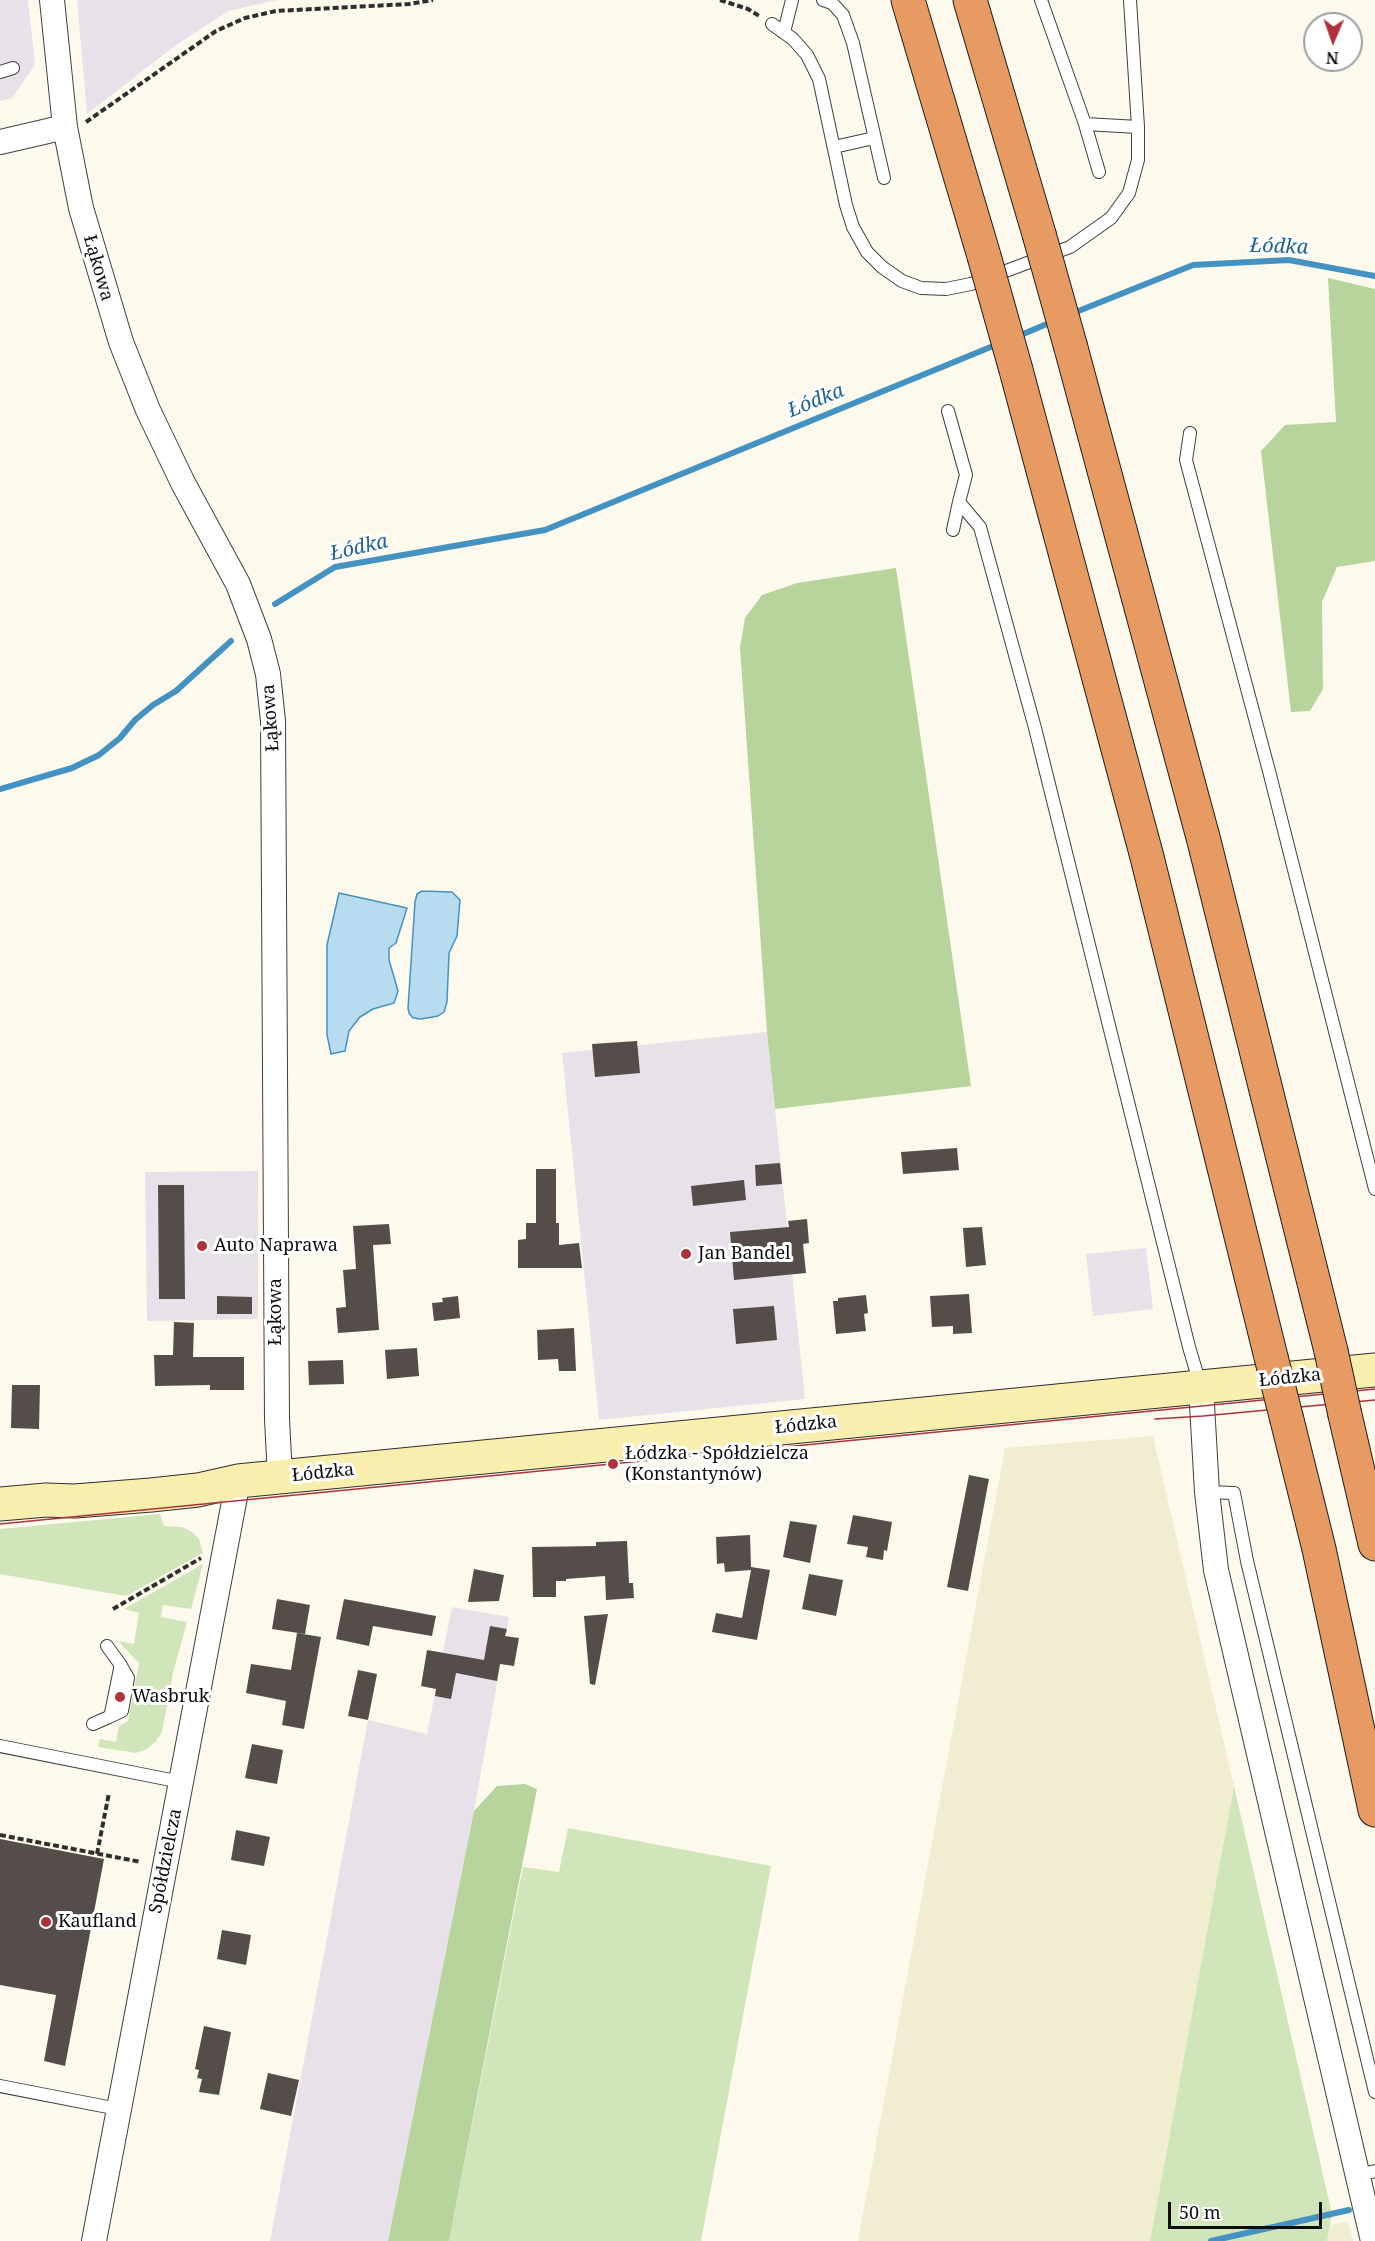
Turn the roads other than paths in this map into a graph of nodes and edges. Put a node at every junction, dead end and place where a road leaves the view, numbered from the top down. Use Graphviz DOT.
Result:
graph roads {
  1 [pos="52,0"];
  2 [pos="792,0"];
  3 [pos="823,0"];
  4 [pos="908,0"];
  5 [pos="970,0"];
  6 [pos="1041,0"];
  7 [pos="1131,0"];
  8 [pos="772,24"];
  9 [pos="784,32"];
  10 [pos="13,68"];
  11 [pos="0,72"];
  12 [pos="1085,124"];
  13 [pos="65,127"];
  14 [pos="1138,127"];
  15 [pos="874,138"];
  16 [pos="0,142"];
  17 [pos="834,147"];
  18 [pos="1099,172"];
  19 [pos="884,178"];
  20 [pos="948,411"];
  21 [pos="1190,433"];
  22 [pos="958,502"];
  23 [pos="953,530"];
  24 [pos="1375,1189"];
  25 [pos="1375,1370"];
  26 [pos="1201,1386"];
  27 [pos="280,1477"];
  28 [pos="238,1481"];
  29 [pos="1207,1492"];
  30 [pos="0,1504"];
  31 [pos="1375,1545"];
  32 [pos="107,1646"];
  33 [pos="93,1724"];
  34 [pos="0,1746"];
  35 [pos="181,1782"];
  36 [pos="1375,1810"];
  37 [pos="0,2086"];
  38 [pos="1375,2092"];
  39 [pos="118,2109"];
  40 [pos="1366,2173"];
  41 [pos="1373,2236"];
  42 [pos="93,2241"];
  1 -- 13 [label="street, Łąkowa"];
  2 -- 9 [label="lane"];
  3 -- 15 [label="lane"];
  4 -- 36 [label="highway, bridge"];
  5 -- 31 [label="highway, bridge"];
  6 -- 12 [label="lane"];
  7 -- 14 [label="lane"];
  8 -- 9 [label="lane"];
  9 -- 17 [label="lane"];
  10 -- 11 [label="lane"];
  12 -- 14 [label="lane"];
  12 -- 18 [label="lane"];
  13 -- 16 [label="street"];
  13 -- 27 [label="street, Łąkowa"];
  14 -- 17 [label="lane"];
  15 -- 17 [label="lane"];
  15 -- 19 [label="lane"];
  20 -- 22 [label="lane"];
  21 -- 24 [label="lane"];
  22 -- 23 [label="lane"];
  22 -- 26 [label="lane"];
  25 -- 26 [label="main road, Łódzka"];
  26 -- 27 [label="main road, Łódzka"];
  26 -- 29 [label="street"];
  27 -- 28 [label="main road, Łódzka"];
  28 -- 30 [label="main road, Łódzka"];
  28 -- 35 [label="street, Spółdzielcza"];
  29 -- 38 [label="lane"];
  29 -- 40 [label="street"];
  32 -- 33 [label="lane"];
  34 -- 35 [label="lane"];
  35 -- 39 [label="street, Spółdzielcza"];
  37 -- 39 [label="lane"];
  39 -- 42 [label="street, Spółdzielcza"];
  40 -- 41 [label="street"];
}
